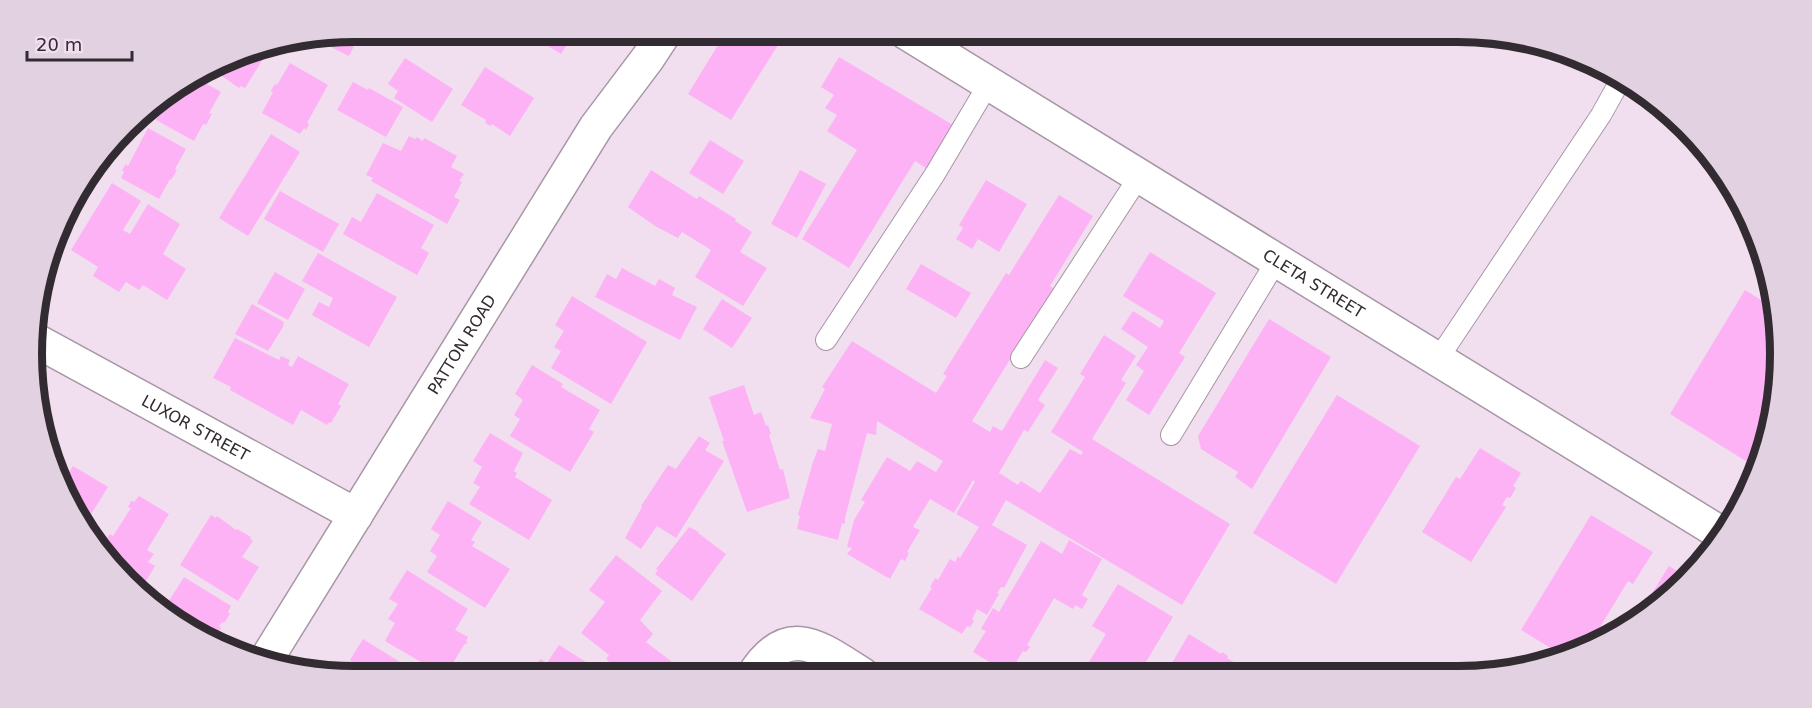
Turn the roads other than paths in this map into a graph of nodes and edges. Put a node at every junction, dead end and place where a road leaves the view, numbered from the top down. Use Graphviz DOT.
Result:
graph roads {
  1 [pos="658,42"];
  2 [pos="921,42"];
  3 [pos="989,83"];
  4 [pos="1617,86"];
  5 [pos="1140,176"];
  6 [pos="1277,260"];
  7 [pos="826,340"];
  8 [pos="42,344"];
  9 [pos="1021,358"];
  10 [pos="1438,359"];
  11 [pos="1171,435"];
  12 [pos="356,515"];
  13 [pos="1715,530"];
  14 [pos="270,654"];
  15 [pos="759,666"];
  16 [pos="849,666"];
  1 -- 12 [label="street, PATTON ROAD"];
  2 -- 3 [label="street, CLETA STREET"];
  3 -- 5 [label="street, CLETA STREET"];
  3 -- 7 [label="lane"];
  4 -- 10 [label="lane"];
  5 -- 6 [label="street, CLETA STREET"];
  5 -- 9 [label="lane"];
  6 -- 10 [label="street, CLETA STREET"];
  6 -- 11 [label="lane"];
  8 -- 12 [label="street, LUXOR STREET"];
  10 -- 13 [label="street, CLETA STREET"];
  12 -- 14 [label="street, PATTON ROAD"];
  15 -- 16 [label="street"];
}
